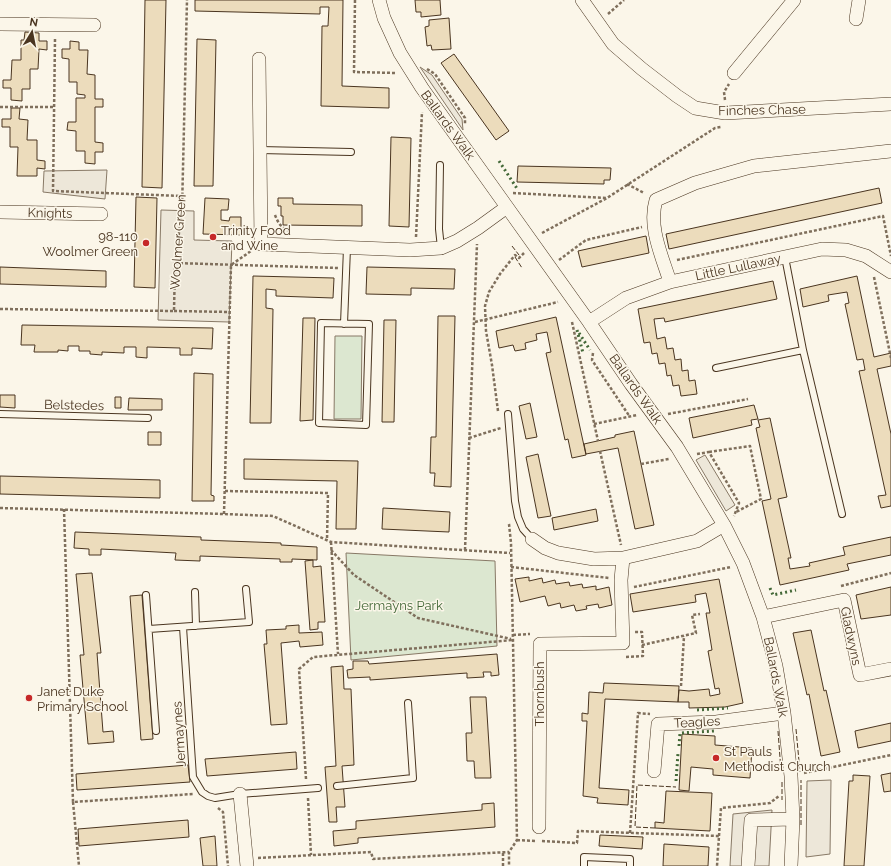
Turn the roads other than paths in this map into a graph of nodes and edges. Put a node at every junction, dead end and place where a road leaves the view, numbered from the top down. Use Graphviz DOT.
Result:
graph roads {
  1 [pos="379,0"];
  2 [pos="582,0"];
  3 [pos="794,0"];
  4 [pos="859,0"];
  5 [pos="856,19"];
  6 [pos="0,24"];
  7 [pos="94,25"];
  8 [pos="260,59"];
  9 [pos="734,73"];
  10 [pos="891,104"];
  11 [pos="260,150"];
  12 [pos="891,151"];
  13 [pos="351,152"];
  14 [pos="440,165"];
  15 [pos="507,207"];
  16 [pos="0,212"];
  17 [pos="101,214"];
  18 [pos="347,248"];
  19 [pos="441,248"];
  20 [pos="785,257"];
  21 [pos="891,272"];
  22 [pos="670,282"];
  23 [pos="589,322"];
  24 [pos="344,324"];
  25 [pos="803,350"];
  26 [pos="716,368"];
  27 [pos="0,414"];
  28 [pos="508,414"];
  29 [pos="148,418"];
  30 [pos="842,514"];
  31 [pos="729,521"];
  32 [pos="532,539"];
  33 [pos="623,558"];
  34 [pos="246,589"];
  35 [pos="195,592"];
  36 [pos="146,595"];
  37 [pos="763,617"];
  38 [pos="196,626"];
  39 [pos="183,627"];
  40 [pos="149,629"];
  41 [pos="891,668"];
  42 [pos="408,703"];
  43 [pos="784,713"];
  44 [pos="156,731"];
  45 [pos="654,771"];
  46 [pos="337,786"];
  47 [pos="318,788"];
  48 [pos="240,794"];
  49 [pos="793,819"];
  50 [pos="539,827"];
  51 [pos="252,864"];
  52 [pos="584,866"];
  53 [pos="630,866"];
  54 [pos="748,866"];
  55 [pos="791,866"];
  1 -- 15 [label="street, Ballards Walk"];
  2 -- 10 [label="street, Finches Chase"];
  3 -- 9 [label="street"];
  4 -- 5 [label="street"];
  6 -- 7 [label="street"];
  8 -- 11 [label="street"];
  11 -- 13 [label="lane"];
  11 -- 18 [label="street"];
  12 -- 22 [label="street"];
  14 -- 19 [label="lane"];
  15 -- 19 [label="street"];
  15 -- 23 [label="street, Ballards Walk"];
  16 -- 17 [label="street, Knights"];
  18 -- 19 [label="street"];
  18 -- 24 [label="lane"];
  20 -- 21 [label="street, Little Lullaway"];
  20 -- 22 [label="street, Little Lullaway"];
  20 -- 25 [label="lane"];
  22 -- 23 [label="street, Little Lullaway"];
  23 -- 31 [label="street, Ballards Walk"];
  24 -- 24 [label="lane"];
  25 -- 26 [label="lane"];
  25 -- 30 [label="lane"];
  27 -- 29 [label="lane, Belstedes"];
  28 -- 32 [label="lane"];
  31 -- 33 [label="street"];
  31 -- 37 [label="street, Ballards Walk"];
  32 -- 33 [label="street"];
  33 -- 50 [label="street, Thornbush"];
  34 -- 38 [label="lane"];
  35 -- 38 [label="lane"];
  36 -- 40 [label="lane, Jermaynes"];
  37 -- 41 [label="street, Gladwyns"];
  37 -- 43 [label="street, Ballards Walk"];
  38 -- 39 [label="lane"];
  39 -- 40 [label="lane"];
  39 -- 48 [label="lane, Jermaynes"];
  40 -- 44 [label="lane, Jermaynes"];
  42 -- 46 [label="lane"];
  43 -- 45 [label="street, Teagles"];
  43 -- 49 [label="street, Ballards Walk"];
  47 -- 48 [label="lane"];
  48 -- 51 [label="street"];
  49 -- 54 [label="street"];
  49 -- 55 [label="street, Ballards Walk"];
  52 -- 53 [label="lane"];
}
